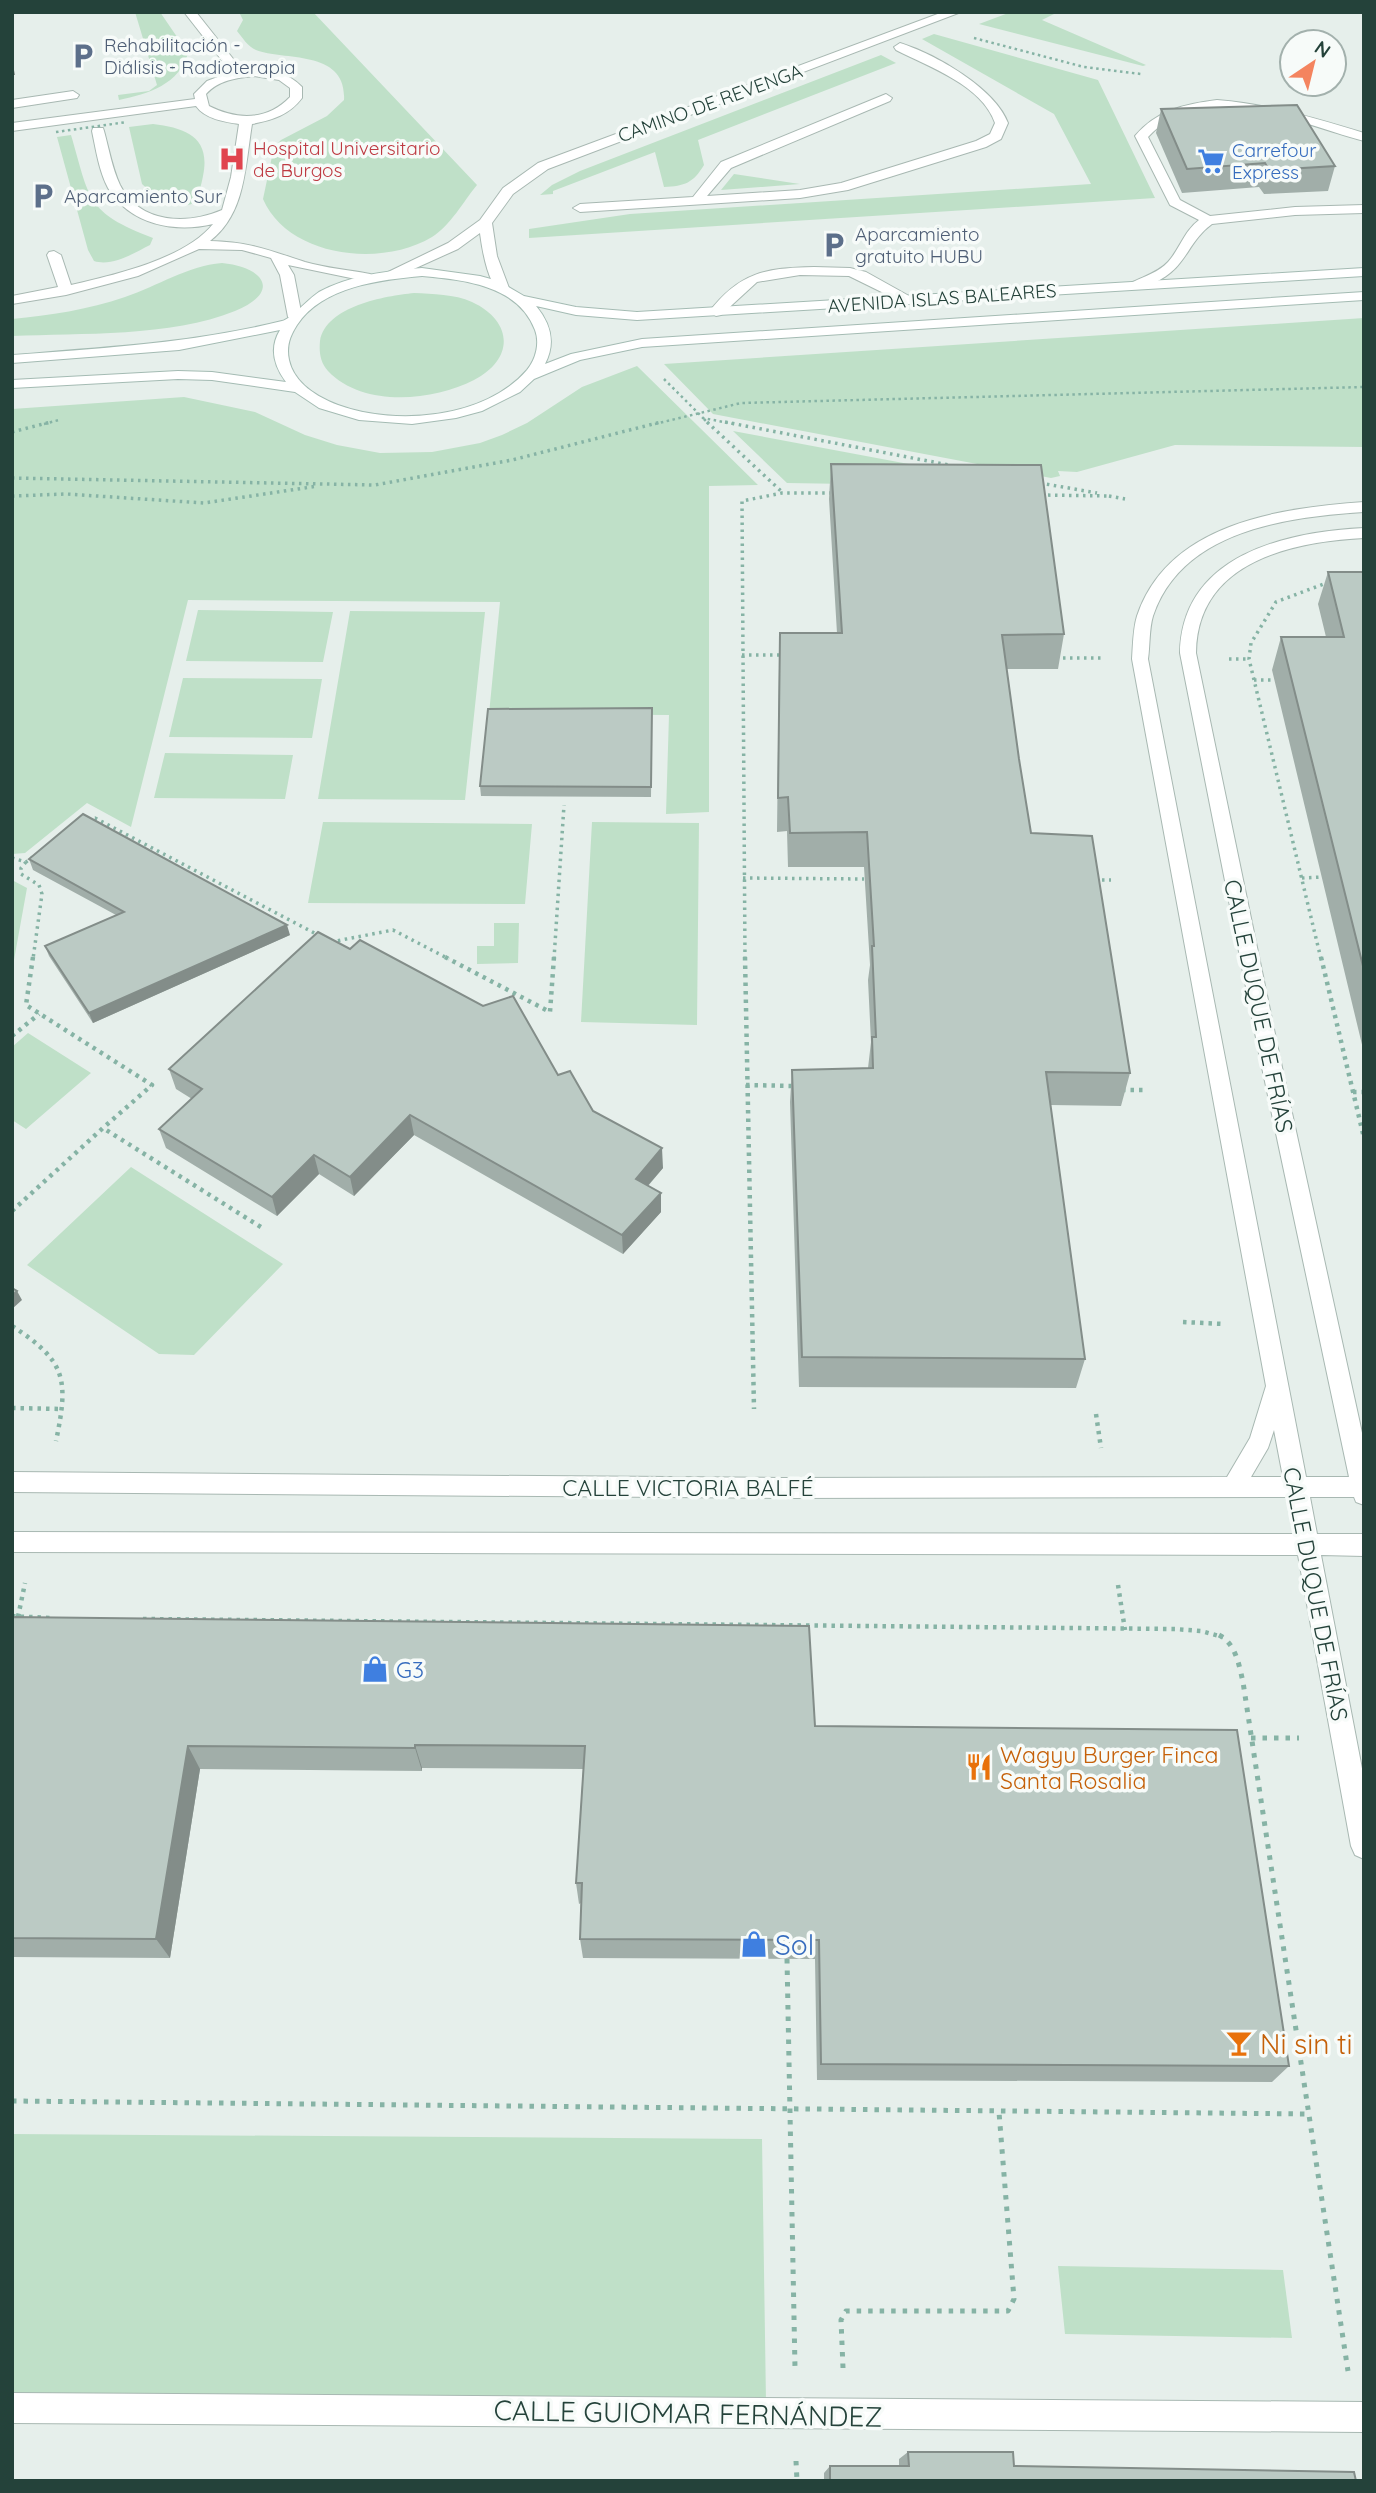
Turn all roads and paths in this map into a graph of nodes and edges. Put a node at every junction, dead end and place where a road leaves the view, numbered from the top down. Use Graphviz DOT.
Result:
graph roads {
  1 [pos="190,12"];
  2 [pos="955,12"];
  3 [pos="932,20"];
  4 [pos="901,47"];
  5 [pos="238,74"];
  6 [pos="1141,74"];
  7 [pos="73,96"];
  8 [pos="886,98"];
  9 [pos="200,102"];
  10 [pos="12,104"];
  11 [pos="125,117"];
  12 [pos="246,120"];
  13 [pos="12,127"];
  14 [pos="54,127"];
  15 [pos="98,131"];
  16 [pos="1364,137"];
  17 [pos="696,200"];
  18 [pos="580,208"];
  19 [pos="1364,209"];
  20 [pos="1208,220"];
  21 [pos="235,221"];
  22 [pos="485,223"];
  23 [pos="195,245"];
  24 [pos="273,254"];
  25 [pos="54,255"];
  26 [pos="1364,272"];
  27 [pos="390,274"];
  28 [pos="370,278"];
  29 [pos="1138,285"];
  30 [pos="502,288"];
  31 [pos="66,291"];
  32 [pos="1364,296"];
  33 [pos="521,299"];
  34 [pos="12,300"];
  35 [pos="911,301"];
  36 [pos="716,312"];
  37 [pos="292,320"];
  38 [pos="12,359"];
  39 [pos="529,376"];
  40 [pos="663,378"];
  41 [pos="12,384"];
  42 [pos="1364,387"];
  43 [pos="298,388"];
  44 [pos="696,411"];
  45 [pos="703,418"];
  46 [pos="961,467"];
  47 [pos="12,478"];
  48 [pos="1029,480"];
  49 [pos="330,484"];
  50 [pos="782,493"];
  51 [pos="837,494"];
  52 [pos="1028,495"];
  53 [pos="12,496"];
  54 [pos="1110,496"];
  55 [pos="1125,499"];
  56 [pos="1364,507"];
  57 [pos="1364,533"];
  58 [pos="1331,581"];
  59 [pos="742,655"];
  60 [pos="791,655"];
  61 [pos="1056,658"];
  62 [pos="1076,658"];
  63 [pos="1254,680"];
  64 [pos="1274,680"];
  65 [pos="564,805"];
  66 [pos="79,821"];
  67 [pos="37,854"];
  68 [pos="12,858"];
  69 [pos="26,862"];
  70 [pos="1322,877"];
  71 [pos="743,878"];
  72 [pos="1302,878"];
  73 [pos="864,879"];
  74 [pos="1086,880"];
  75 [pos="1111,880"];
  76 [pos="39,1014"];
  77 [pos="12,1036"];
  78 [pos="746,1085"];
  79 [pos="800,1086"];
  80 [pos="1118,1090"];
  81 [pos="1145,1090"];
  82 [pos="1353,1092"];
  83 [pos="1364,1092"];
  84 [pos="103,1128"];
  85 [pos="1364,1138"];
  86 [pos="12,1210"];
  87 [pos="264,1229"];
  88 [pos="12,1326"];
  89 [pos="1276,1383"];
  90 [pos="12,1408"];
  91 [pos="754,1409"];
  92 [pos="12,1482"];
  93 [pos="1233,1488"];
  94 [pos="1296,1488"];
  95 [pos="1363,1490"];
  96 [pos="12,1542"];
  97 [pos="1307,1544"];
  98 [pos="1364,1545"];
  99 [pos="12,1616"];
  100 [pos="49,1618"];
  101 [pos="63,1618"];
  102 [pos="132,1619"];
  103 [pos="782,1624"];
  104 [pos="46,1631"];
  105 [pos="782,1637"];
  106 [pos="1364,1846"];
  107 [pos="787,1959"];
  108 [pos="12,2101"];
  109 [pos="790,2108"];
  110 [pos="999,2112"];
  111 [pos="1309,2114"];
  112 [pos="841,2320"];
  113 [pos="12,2408"];
  114 [pos="796,2412"];
  115 [pos="1360,2417"];
  116 [pos="797,2481"];
  1 -- 5 [label="street"];
  2 -- 3 [label="street, CAMINO DE REVENGA"];
  3 -- 6 [label="path"];
  3 -- 22 [label="street, CAMINO DE REVENGA"];
  4 -- 17 [label="street"];
  5 -- 9 [label="street"];
  5 -- 12 [label="street"];
  7 -- 10 [label="street"];
  8 -- 17 [label="street"];
  9 -- 11 [label="street"];
  9 -- 12 [label="street"];
  11 -- 14 [label="street"];
  11 -- 14 [label="path, bridge"];
  12 -- 21 [label="street"];
  13 -- 14 [label="street"];
  15 -- 21 [label="street"];
  16 -- 20 [label="street"];
  17 -- 18 [label="street"];
  19 -- 20 [label="street"];
  20 -- 29 [label="street"];
  21 -- 23 [label="street"];
  21 -- 24 [label="street"];
  22 -- 27 [label="street, CAMINO DE REVENGA"];
  22 -- 30 [label="street"];
  23 -- 24 [label="street"];
  23 -- 31 [label="street"];
  24 -- 28 [label="street"];
  24 -- 37 [label="street"];
  25 -- 31 [label="street"];
  26 -- 29 [label="street, AVENIDA ISLAS BALEARES"];
  27 -- 28 [label="street"];
  27 -- 30 [label="street"];
  28 -- 37 [label="street"];
  29 -- 35 [label="street, AVENIDA ISLAS BALEARES"];
  30 -- 33 [label="street"];
  31 -- 34 [label="street"];
  32 -- 39 [label="street, AVENIDA ISLAS BALEARES"];
  33 -- 36 [label="street, AVENIDA ISLAS BALEARES"];
  33 -- 39 [label="street"];
  35 -- 36 [label="street, AVENIDA ISLAS BALEARES"];
  35 -- 36 [label="street"];
  37 -- 38 [label="street"];
  37 -- 43 [label="street"];
  39 -- 43 [label="street"];
  40 -- 44 [label="path"];
  41 -- 43 [label="street"];
  42 -- 44 [label="path"];
  44 -- 45 [label="path"];
  44 -- 49 [label="path"];
  45 -- 46 [label="path"];
  45 -- 50 [label="path"];
  47 -- 49 [label="path"];
  48 -- 54 [label="path"];
  49 -- 53 [label="path"];
  50 -- 51 [label="path"];
  50 -- 59 [label="path"];
  52 -- 54 [label="path"];
  54 -- 55 [label="path"];
  56 -- 89 [label="street, CALLE DUQUE DE FRÍAS"];
  57 -- 95 [label="street, CALLE DUQUE DE FRÍAS"];
  58 -- 63 [label="path"];
  59 -- 60 [label="path"];
  59 -- 71 [label="path"];
  61 -- 62 [label="path"];
  63 -- 64 [label="path"];
  63 -- 72 [label="path"];
  65 -- 66 [label="path"];
  67 -- 69 [label="path"];
  68 -- 69 [label="path"];
  69 -- 76 [label="path"];
  70 -- 72 [label="path"];
  71 -- 73 [label="path"];
  71 -- 78 [label="path"];
  72 -- 82 [label="path"];
  74 -- 75 [label="path"];
  76 -- 77 [label="path"];
  76 -- 84 [label="path"];
  78 -- 79 [label="path"];
  78 -- 91 [label="path"];
  80 -- 81 [label="path"];
  82 -- 83 [label="path"];
  82 -- 85 [label="path"];
  84 -- 86 [label="path"];
  84 -- 87 [label="path"];
  88 -- 90 [label="path"];
  89 -- 93 [label="street, CALLE DUQUE DE FRÍAS"];
  89 -- 94 [label="street, CALLE DUQUE DE FRÍAS"];
  92 -- 93 [label="street, CALLE VICTORIA BALFÉ"];
  93 -- 94 [label="street, CALLE VICTORIA BALFÉ"];
  94 -- 95 [label="street, CALLE VICTORIA BALFÉ"];
  94 -- 97 [label="street, CALLE DUQUE DE FRÍAS"];
  96 -- 97 [label="street"];
  97 -- 98 [label="street"];
  97 -- 106 [label="street, CALLE DUQUE DE FRÍAS"];
  99 -- 100 [label="path"];
  100 -- 101 [label="path"];
  100 -- 104 [label="path"];
  102 -- 103 [label="path"];
  103 -- 105 [label="path"];
  103 -- 111 [label="path"];
  107 -- 109 [label="path"];
  108 -- 109 [label="path"];
  109 -- 110 [label="path"];
  109 -- 114 [label="path"];
  110 -- 111 [label="path"];
  110 -- 112 [label="path"];
  111 -- 115 [label="path"];
  113 -- 114 [label="street, CALLE GUIOMAR FERNÁNDEZ"];
  114 -- 115 [label="street, CALLE GUIOMAR FERNÁNDEZ"];
  114 -- 116 [label="path"];
}
